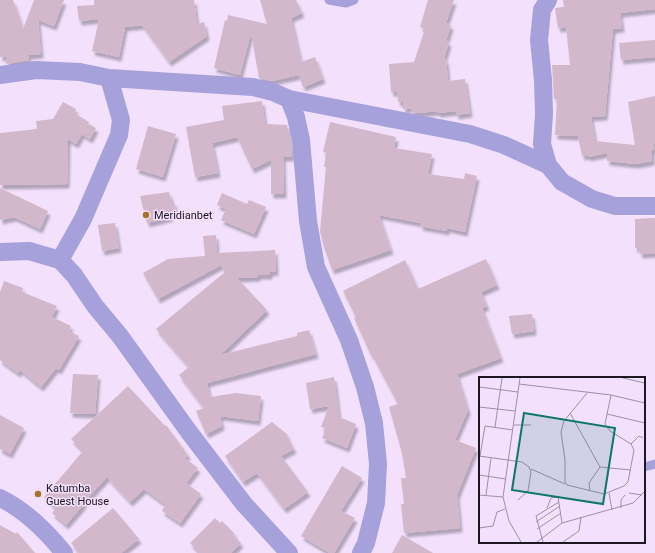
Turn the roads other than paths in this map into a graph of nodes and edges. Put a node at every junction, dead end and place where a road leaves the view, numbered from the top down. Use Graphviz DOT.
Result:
graph roads {
  1 [pos="329,0"];
  2 [pos="354,0"];
  3 [pos="548,0"];
  4 [pos="0,75"];
  5 [pos="109,78"];
  6 [pos="289,99"];
  7 [pos="548,165"];
  8 [pos="655,206"];
  9 [pos="0,252"];
  10 [pos="60,260"];
  11 [pos="655,464"];
  12 [pos="645,467"];
  13 [pos="0,498"];
  14 [pos="64,553"];
  15 [pos="289,553"];
  16 [pos="361,553"];
  1 -- 2 [label="lane"];
  3 -- 7 [label="street"];
  4 -- 5 [label="street"];
  5 -- 6 [label="street"];
  5 -- 10 [label="street"];
  6 -- 7 [label="street"];
  6 -- 16 [label="street"];
  7 -- 8 [label="street"];
  9 -- 10 [label="street"];
  10 -- 15 [label="street"];
  11 -- 12 [label="lane"];
  13 -- 14 [label="street"];
}
